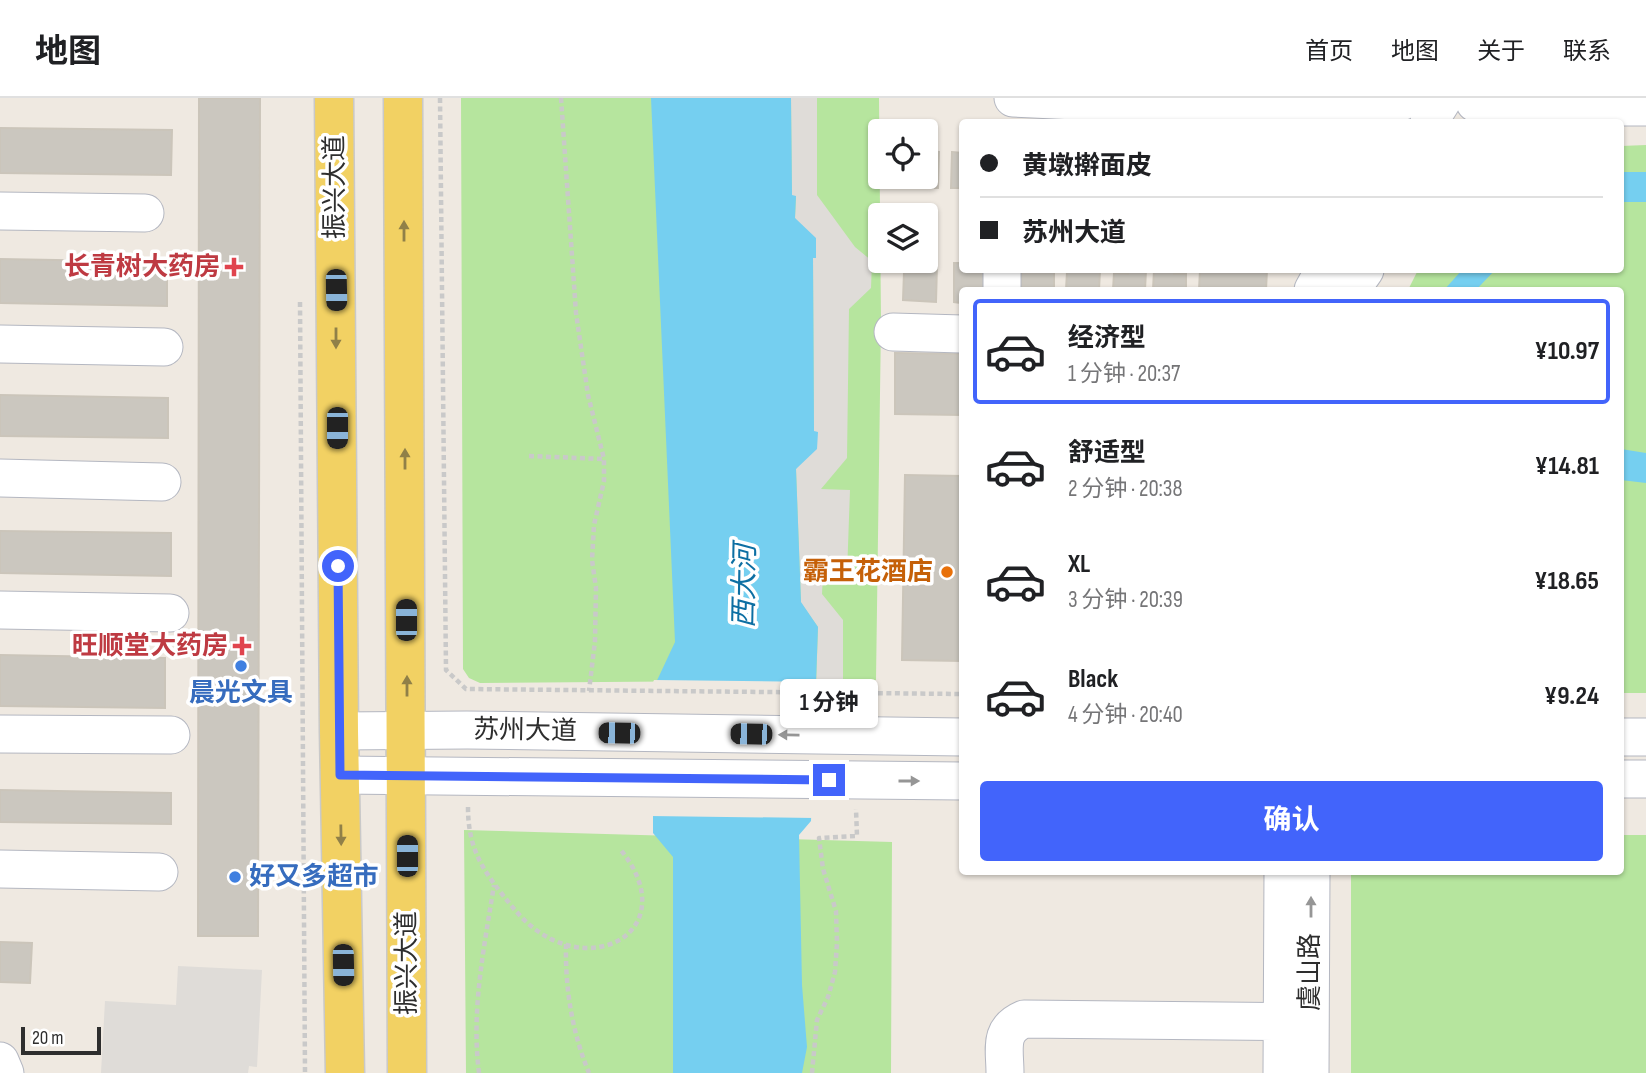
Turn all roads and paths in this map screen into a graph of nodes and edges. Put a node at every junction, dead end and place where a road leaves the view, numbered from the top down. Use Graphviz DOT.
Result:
graph roads {
  1 [pos="334,98"];
  2 [pos="403,98"];
  3 [pos="440,98"];
  4 [pos="561,98"];
  5 [pos="1013,98"];
  6 [pos="1409,98"];
  7 [pos="1464,105"];
  8 [pos="1073,107"];
  9 [pos="1646,107"];
  10 [pos="1435,119"];
  11 [pos="0,211"];
  12 [pos="145,213"];
  13 [pos="300,293"];
  14 [pos="892,332"];
  15 [pos="959,334"];
  16 [pos="0,344"];
  17 [pos="164,347"];
  18 [pos="529,456"];
  19 [pos="604,460"];
  20 [pos="0,478"];
  21 [pos="162,482"];
  22 [pos="0,610"];
  23 [pos="170,613"];
  24 [pos="589,691"];
  25 [pos="959,694"];
  26 [pos="407,730"];
  27 [pos="339,731"];
  28 [pos="0,734"];
  29 [pos="171,734"];
  30 [pos="959,737"];
  31 [pos="1624,737"];
  32 [pos="1646,737"];
  33 [pos="340,775"];
  34 [pos="407,775"];
  35 [pos="467,775"];
  36 [pos="1624,779"];
  37 [pos="1646,779"];
  38 [pos="959,781"];
  39 [pos="857,836"];
  40 [pos="620,849"];
  41 [pos="0,869"];
  42 [pos="159,872"];
  43 [pos="1283,875"];
  44 [pos="1311,875"];
  45 [pos="494,884"];
  46 [pos="566,944"];
  47 [pos="1296,1022"];
  48 [pos="0,1061"];
  49 [pos="5,1073"];
  50 [pos="305,1073"];
  51 [pos="345,1073"];
  52 [pos="407,1073"];
  53 [pos="479,1073"];
  54 [pos="589,1073"];
  55 [pos="812,1073"];
  56 [pos="1005,1073"];
  57 [pos="1282,1073"];
  58 [pos="1310,1073"];
  1 -- 27 [label="main road, 振兴大道, one-way"];
  26 -- 2 [label="main road, 振兴大道, one-way"];
  3 -- 24 [label="path"];
  4 -- 19 [label="path"];
  5 -- 8 [label="street"];
  6 -- 8 [label="street"];
  7 -- 9 [label="street"];
  7 -- 10 [label="street"];
  11 -- 12 [label="street"];
  13 -- 50 [label="path"];
  14 -- 15 [label="street"];
  16 -- 17 [label="street"];
  18 -- 19 [label="path"];
  19 -- 24 [label="path"];
  20 -- 21 [label="street"];
  22 -- 23 [label="street"];
  24 -- 25 [label="path"];
  26 -- 27 [label="street, 苏州大道"];
  30 -- 26 [label="street, 苏州大道, one-way"];
  26 -- 34 [label="main road, 振兴大道"];
  27 -- 33 [label="main road, 振兴大道"];
  28 -- 29 [label="street"];
  31 -- 32 [label="street"];
  33 -- 34 [label="street, 苏州大道"];
  33 -- 51 [label="main road, 振兴大道, one-way"];
  34 -- 35 [label="street, 苏州大道"];
  34 -- 52 [label="main road, 振兴大道"];
  35 -- 38 [label="street, 苏州大道, one-way"];
  35 -- 45 [label="path"];
  36 -- 37 [label="street"];
  39 -- 55 [label="path"];
  40 -- 46 [label="path"];
  41 -- 42 [label="street"];
  43 -- 47 [label="street, 虞山路"];
  47 -- 44 [label="street, 虞山路, one-way"];
  45 -- 46 [label="path"];
  45 -- 53 [label="path"];
  46 -- 54 [label="path"];
  47 -- 56 [label="street"];
  47 -- 57 [label="street, 虞山路"];
  47 -- 58 [label="street, 虞山路"];
  48 -- 49 [label="street"];
}
